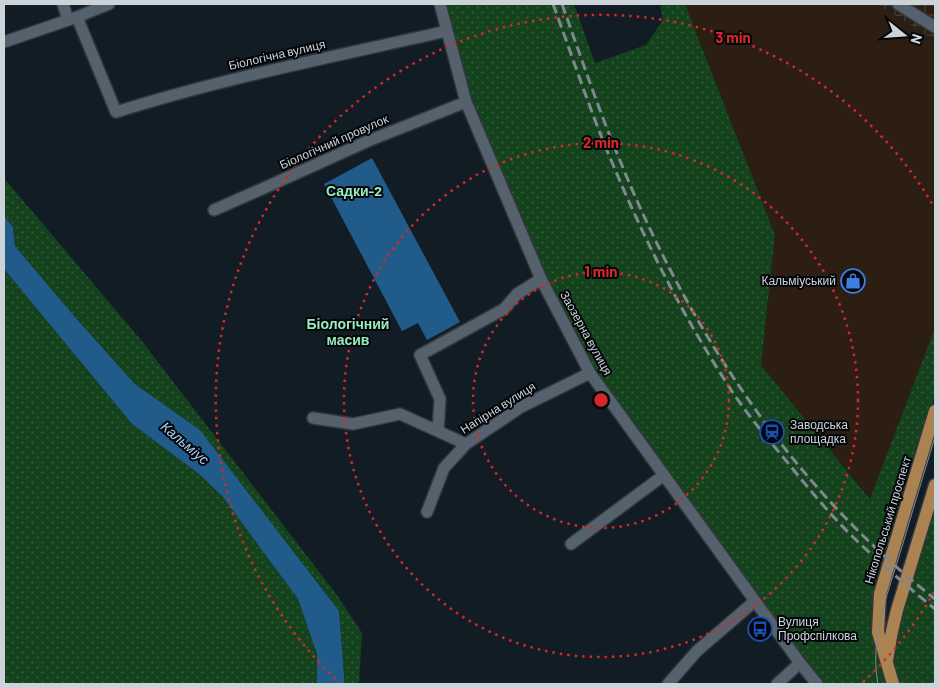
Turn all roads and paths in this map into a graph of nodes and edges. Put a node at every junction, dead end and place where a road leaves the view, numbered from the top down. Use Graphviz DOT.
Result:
graph roads {
  1 [pos="63,4"];
  2 [pos="109,4"];
  3 [pos="440,4"];
  4 [pos="898,4"];
  5 [pos="72,19"];
  6 [pos="935,27"];
  7 [pos="447,31"];
  8 [pos="4,42"];
  9 [pos="466,102"];
  10 [pos="214,210"];
  11 [pos="541,279"];
  12 [pos="590,373"];
  13 [pos="935,411"];
  14 [pos="313,418"];
  15 [pos="438,431"];
  16 [pos="466,444"];
  17 [pos="664,475"];
  18 [pos="935,485"];
  19 [pos="427,512"];
  20 [pos="571,544"];
  21 [pos="755,601"];
  22 [pos="800,663"];
  23 [pos="887,663"];
  24 [pos="668,684"];
  25 [pos="776,684"];
  26 [pos="817,684"];
  27 [pos="892,684"];
  1 -- 5 [label="street"];
  2 -- 5 [label="street"];
  3 -- 7 [label="street, Заозерна вулиця"];
  4 -- 6 [label="street"];
  5 -- 7 [label="street, Біологічна вулиця"];
  5 -- 8 [label="street"];
  7 -- 9 [label="street, Заозерна вулиця"];
  9 -- 10 [label="street, Біологічний провулок"];
  9 -- 11 [label="street, Заозерна вулиця"];
  11 -- 12 [label="street, Заозерна вулиця"];
  11 -- 15 [label="street"];
  12 -- 16 [label="street, Напірна вулиця"];
  12 -- 17 [label="street, Заозерна вулиця"];
  13 -- 23 [label="main road, Нікопольський проспект"];
  14 -- 15 [label="street"];
  15 -- 16 [label="street"];
  16 -- 19 [label="street, Напірна вулиця"];
  17 -- 20 [label="street"];
  17 -- 21 [label="street, Заозерна вулиця"];
  18 -- 23 [label="main road"];
  21 -- 22 [label="street, Заозерна вулиця"];
  21 -- 24 [label="street"];
  22 -- 25 [label="street"];
  22 -- 26 [label="street, Заозерна вулиця"];
  23 -- 27 [label="main road"];
}
